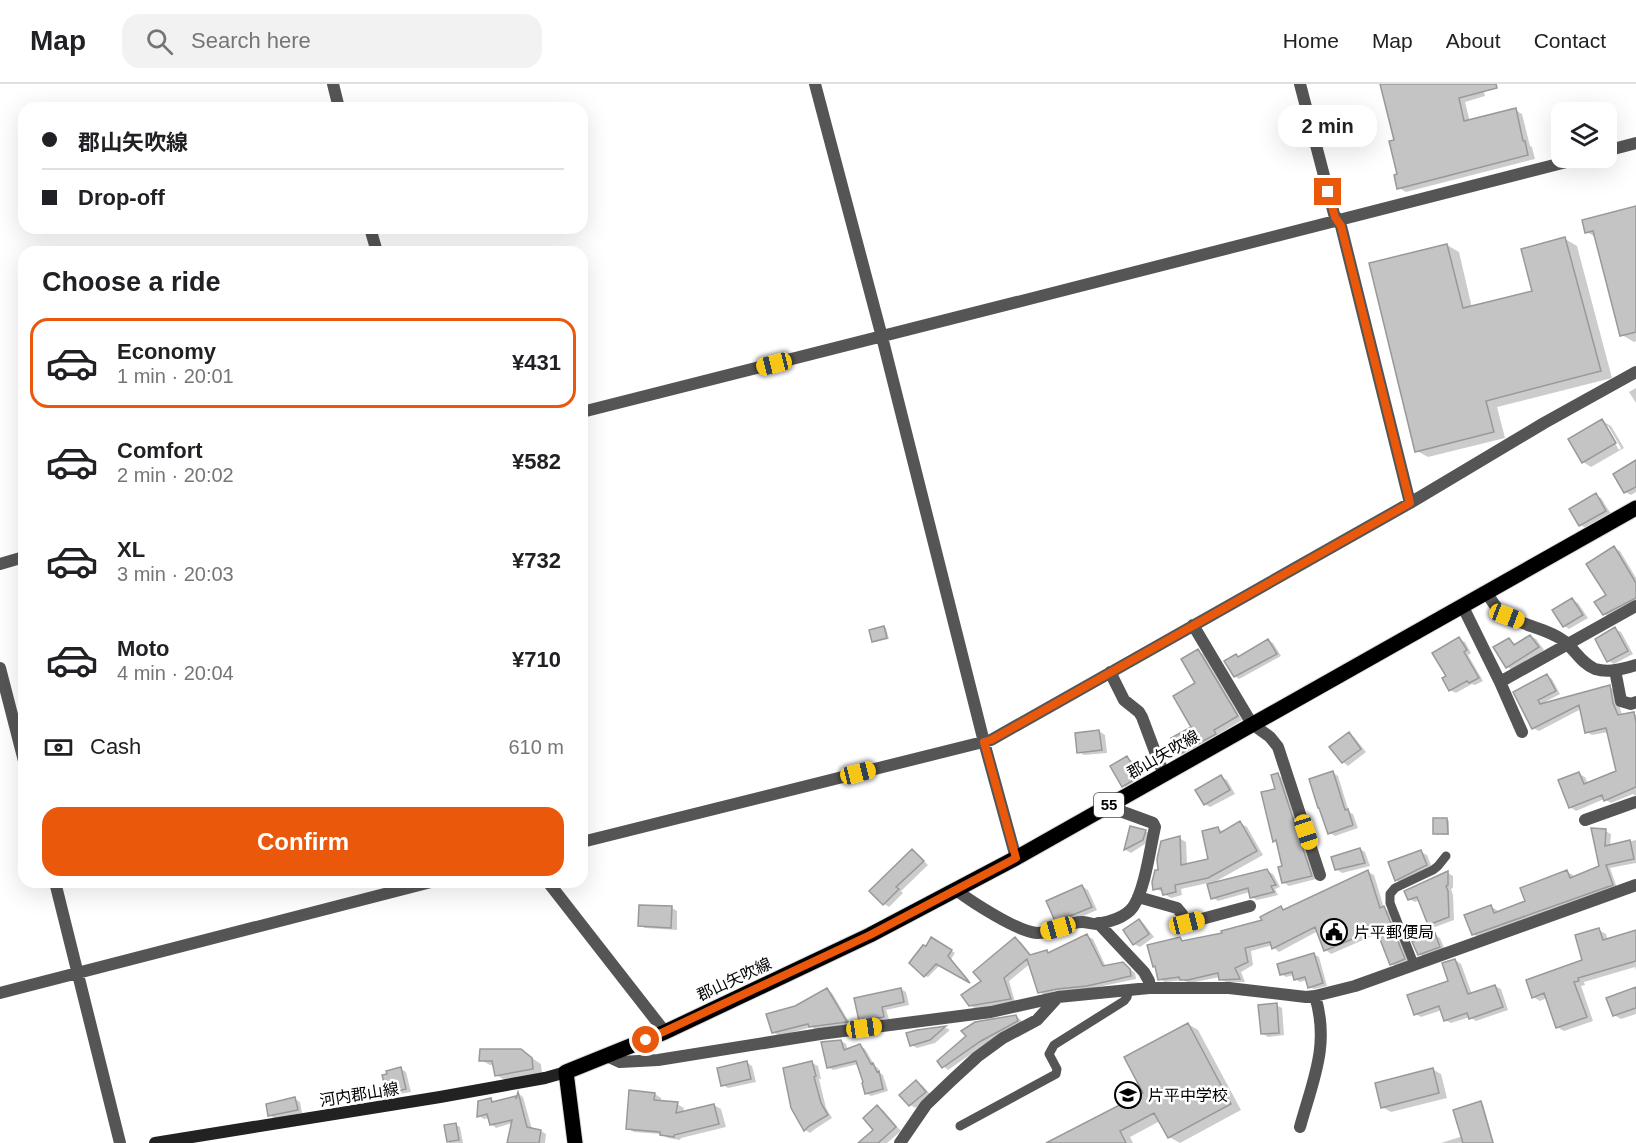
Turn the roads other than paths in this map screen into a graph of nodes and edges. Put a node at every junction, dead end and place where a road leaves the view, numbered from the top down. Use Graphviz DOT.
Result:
graph roads {
  1 [pos="333,84"];
  2 [pos="815,84"];
  3 [pos="1300,84"];
  4 [pos="338,102"];
  5 [pos="1636,143"];
  6 [pos="1617,148"];
  7 [pos="1551,166"];
  8 [pos="1336,220"];
  9 [pos="882,337"];
  10 [pos="1636,372"];
  11 [pos="588,410"];
  12 [pos="1410,503"];
  13 [pos="1636,508"];
  14 [pos="18,559"];
  15 [pos="0,564"];
  16 [pos="1487,593"];
  17 [pos="1636,606"];
  18 [pos="1463,607"];
  19 [pos="1193,626"];
  20 [pos="1567,644"];
  21 [pos="1636,665"];
  22 [pos="0,668"];
  23 [pos="1615,670"];
  24 [pos="1110,672"];
  25 [pos="1500,682"];
  26 [pos="1636,702"];
  27 [pos="1252,724"];
  28 [pos="1522,732"];
  29 [pos="18,738"];
  30 [pos="984,742"];
  31 [pos="1165,774"];
  32 [pos="1636,802"];
  33 [pos="1113,803"];
  34 [pos="1585,820"];
  35 [pos="588,841"];
  36 [pos="1446,856"];
  37 [pos="1016,858"];
  38 [pos="1320,875"];
  39 [pos="1635,887"];
  40 [pos="56,888"];
  41 [pos="408,888"];
  42 [pos="553,888"];
  43 [pos="956,890"];
  44 [pos="1138,897"];
  45 [pos="1250,906"];
  46 [pos="1098,923"];
  47 [pos="1414,964"];
  48 [pos="78,974"];
  49 [pos="1149,988"];
  50 [pos="1129,990"];
  51 [pos="0,993"];
  52 [pos="1315,996"];
  53 [pos="1058,997"];
  54 [pos="665,1032"];
  55 [pos="607,1056"];
  56 [pos="566,1072"];
  57 [pos="960,1126"];
  58 [pos="1300,1127"];
  59 [pos="120,1143"];
  60 [pos="155,1143"];
  61 [pos="575,1143"];
  62 [pos="900,1143"];
  1 -- 4 [label="street"];
  2 -- 9 [label="street"];
  3 -- 8 [label="street"];
  5 -- 6 [label="street"];
  7 -- 8 [label="street"];
  8 -- 9 [label="street"];
  8 -- 12 [label="street"];
  9 -- 11 [label="street"];
  9 -- 30 [label="street"];
  10 -- 12 [label="street"];
  12 -- 19 [label="street"];
  13 -- 16 [label="main road, 郡山矢吹線 / 55"];
  14 -- 15 [label="street"];
  16 -- 18 [label="main road, 郡山矢吹線 / 55"];
  16 -- 20 [label="street"];
  17 -- 20 [label="street"];
  18 -- 25 [label="street"];
  18 -- 27 [label="main road, 郡山矢吹線 / 55"];
  19 -- 24 [label="street"];
  19 -- 27 [label="street"];
  20 -- 23 [label="street"];
  20 -- 25 [label="street"];
  21 -- 23 [label="street"];
  22 -- 29 [label="street"];
  23 -- 26 [label="street"];
  24 -- 30 [label="street"];
  24 -- 31 [label="street"];
  25 -- 28 [label="street"];
  27 -- 31 [label="main road, 郡山矢吹線 / 55"];
  27 -- 38 [label="street"];
  30 -- 35 [label="street"];
  30 -- 37 [label="street"];
  31 -- 33 [label="main road, 郡山矢吹線 / 55"];
  32 -- 34 [label="street"];
  33 -- 37 [label="main road, 郡山矢吹線 / 55"];
  33 -- 44 [label="street"];
  36 -- 47 [label="lane"];
  37 -- 43 [label="main road, 郡山矢吹線 / 55"];
  39 -- 47 [label="street"];
  40 -- 48 [label="street"];
  41 -- 48 [label="street"];
  42 -- 54 [label="street"];
  43 -- 46 [label="street"];
  43 -- 54 [label="main road, 郡山矢吹線 / 55"];
  44 -- 45 [label="street"];
  44 -- 46 [label="street"];
  46 -- 49 [label="street"];
  47 -- 52 [label="street"];
  48 -- 51 [label="street"];
  48 -- 59 [label="street"];
  49 -- 50 [label="street"];
  49 -- 52 [label="street"];
  50 -- 53 [label="street"];
  50 -- 57 [label="lane"];
  52 -- 58 [label="street"];
  53 -- 55 [label="street"];
  53 -- 62 [label="street"];
  54 -- 55 [label="main road, 郡山矢吹線 / 55"];
  55 -- 56 [label="main road, 郡山矢吹線 / 55"];
  56 -- 60 [label="main road, 河内郡山線"];
  56 -- 61 [label="main road"];
}
